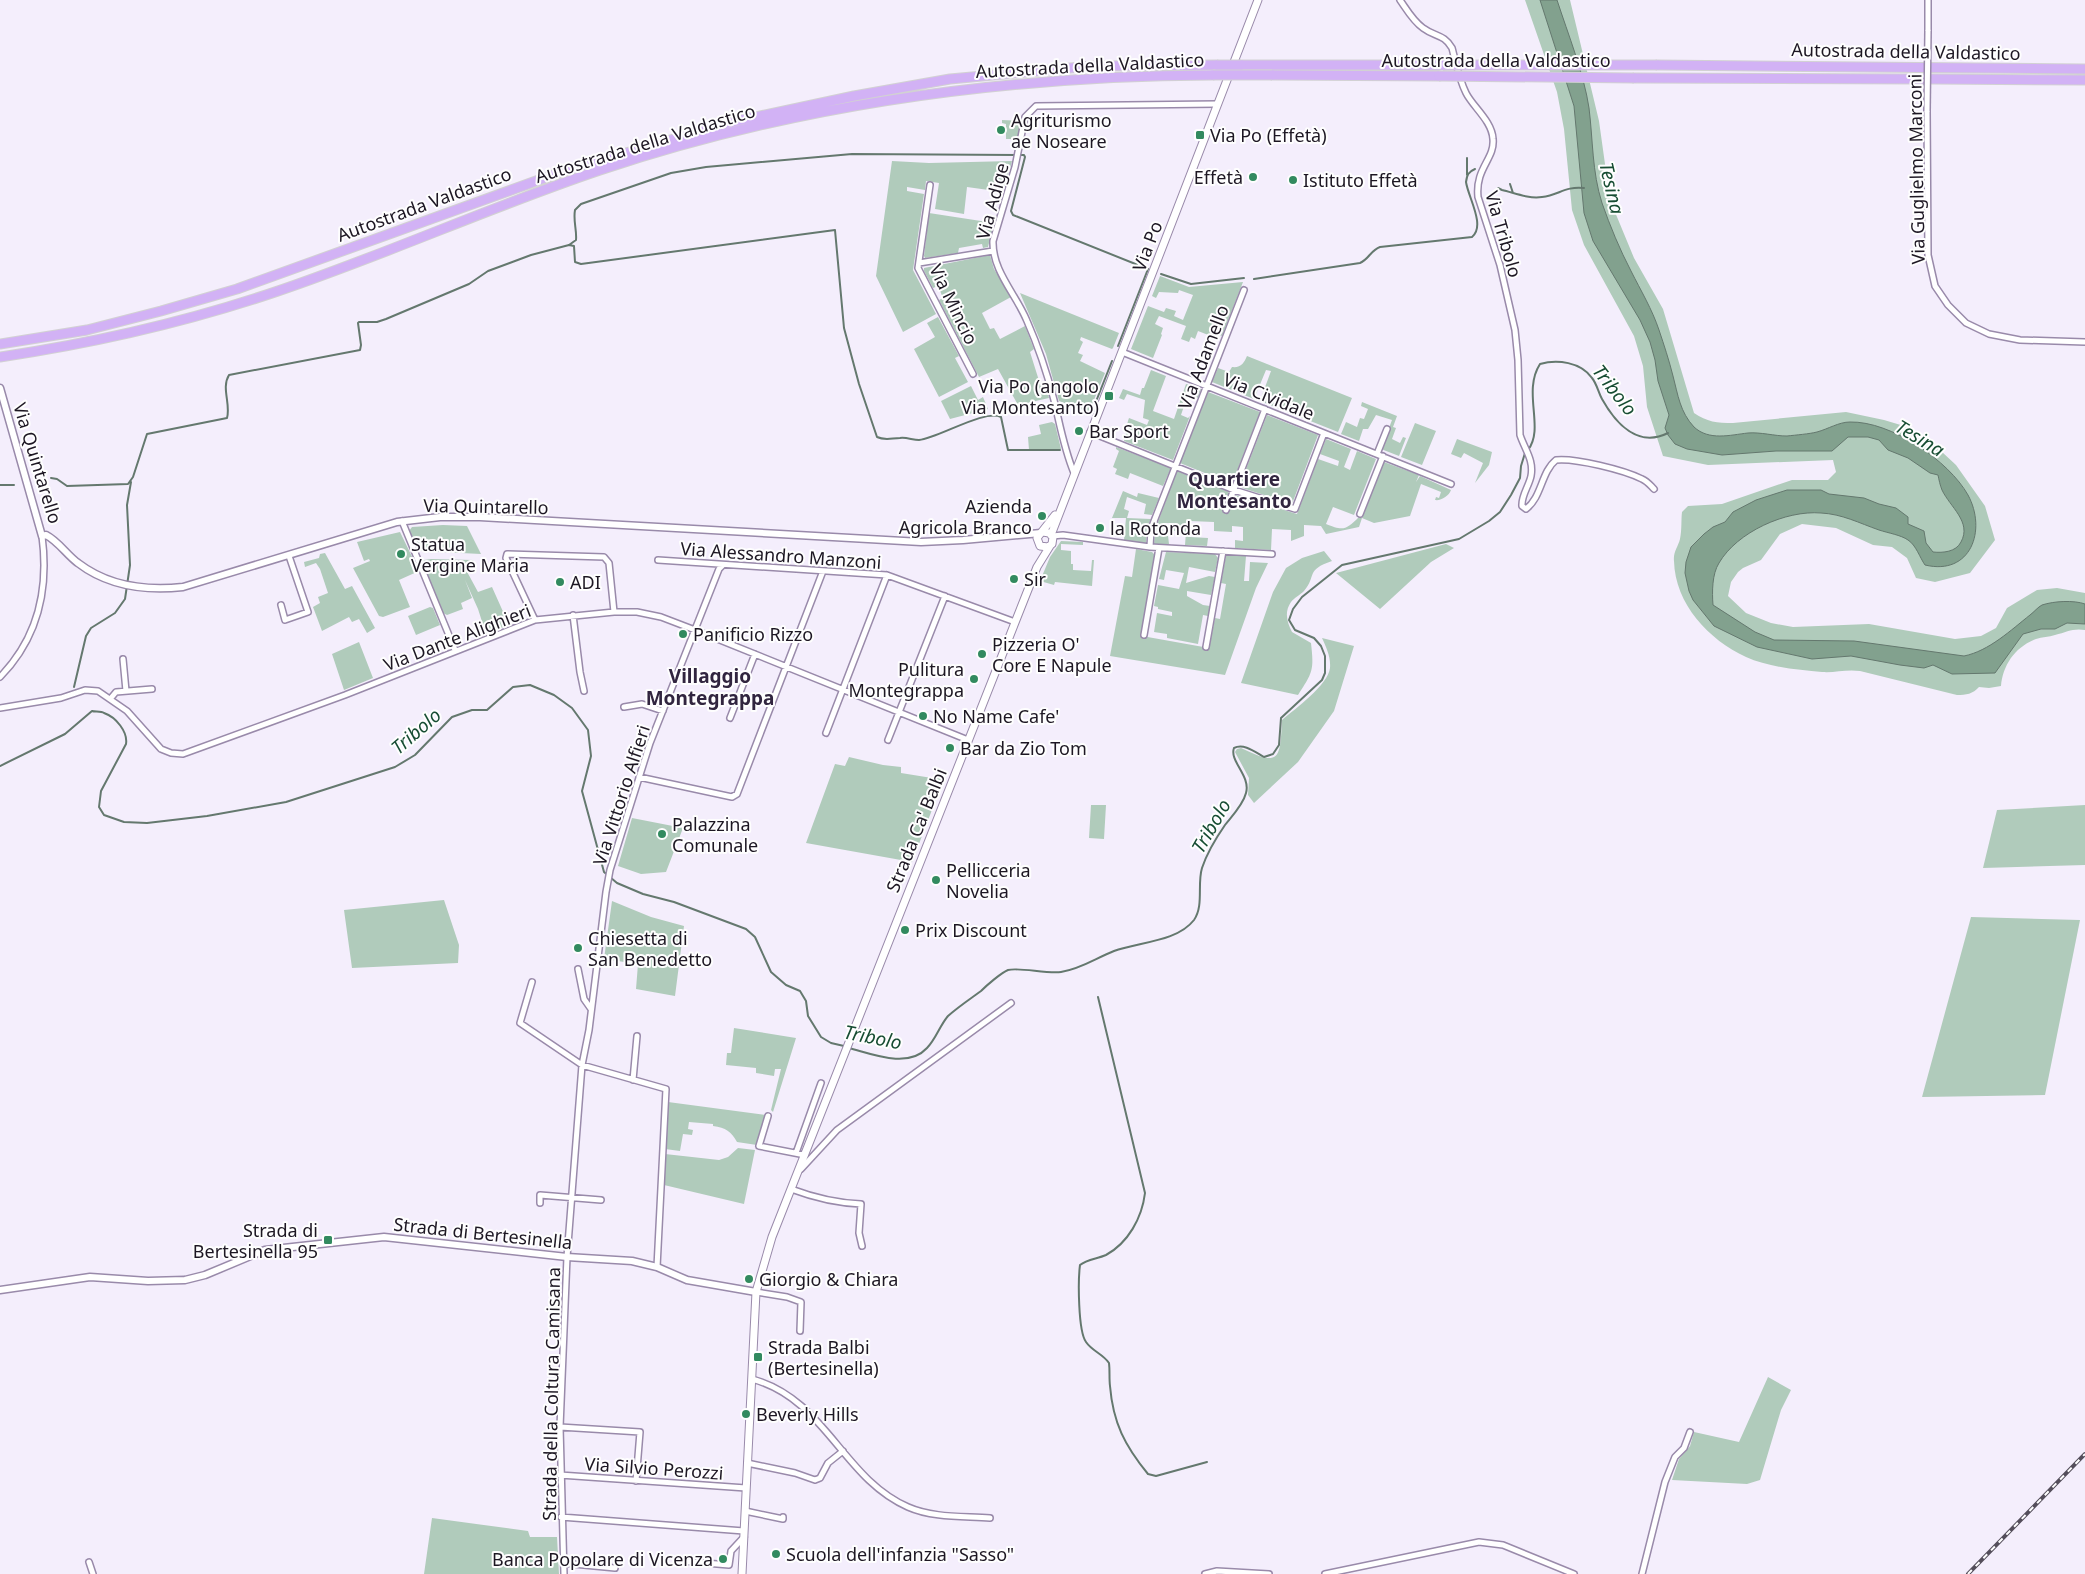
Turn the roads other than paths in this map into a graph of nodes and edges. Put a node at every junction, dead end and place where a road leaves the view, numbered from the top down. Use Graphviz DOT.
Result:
graph roads {
  1 [pos="1258,0"];
  2 [pos="1400,0"];
  3 [pos="1928,0"];
  4 [pos="1217,65"];
  5 [pos="2085,69"];
  6 [pos="1922,79"];
  7 [pos="1931,79"];
  8 [pos="2085,80"];
  9 [pos="1217,104"];
  10 [pos="930,185"];
  11 [pos="993,251"];
  12 [pos="919,264"];
  13 [pos="1244,290"];
  14 [pos="2085,342"];
  15 [pos="0,344"];
  16 [pos="1122,352"];
  17 [pos="0,357"];
  18 [pos="973,374"];
  19 [pos="1207,386"];
  20 [pos="0,389"];
  21 [pos="1265,409"];
  22 [pos="1387,429"];
  23 [pos="1090,432"];
  24 [pos="1324,433"];
  25 [pos="1380,455"];
  26 [pos="1176,466"];
  27 [pos="1074,473"];
  28 [pos="1451,484"];
  29 [pos="1654,489"];
  30 [pos="1234,490"];
  31 [pos="1063,502"];
  32 [pos="1226,510"];
  33 [pos="1360,514"];
  34 [pos="402,521"];
  35 [pos="1042,532"];
  36 [pos="1020,535"];
  37 [pos="42,536"];
  38 [pos="1051,540"];
  39 [pos="1038,544"];
  40 [pos="1150,547"];
  41 [pos="1159,548"];
  42 [pos="1223,551"];
  43 [pos="1272,554"];
  44 [pos="289,556"];
  45 [pos="658,560"];
  46 [pos="723,565"];
  47 [pos="1037,567"];
  48 [pos="823,571"];
  49 [pos="887,575"];
  50 [pos="945,596"];
  51 [pos="281,604"];
  52 [pos="614,612"];
  53 [pos="573,616"];
  54 [pos="535,620"];
  55 [pos="1015,622"];
  56 [pos="695,630"];
  57 [pos="1144,635"];
  58 [pos="1206,647"];
  59 [pos="455,650"];
  60 [pos="755,654"];
  61 [pos="123,659"];
  62 [pos="786,666"];
  63 [pos="0,677"];
  64 [pos="152,689"];
  65 [pos="843,689"];
  66 [pos="126,691"];
  67 [pos="584,691"];
  68 [pos="111,698"];
  69 [pos="624,707"];
  70 [pos="0,708"];
  71 [pos="662,711"];
  72 [pos="899,711"];
  73 [pos="730,718"];
  74 [pos="826,733"];
  75 [pos="888,740"];
  76 [pos="968,740"];
  77 [pos="639,776"];
  78 [pos="578,969"];
  79 [pos="532,982"];
  80 [pos="1011,1003"];
  81 [pos="591,1009"];
  82 [pos="637,1036"];
  83 [pos="582,1065"];
  84 [pos="633,1080"];
  85 [pos="821,1084"];
  86 [pos="768,1116"];
  87 [pos="796,1153"];
  88 [pos="805,1155"];
  89 [pos="798,1171"];
  90 [pos="791,1189"];
  91 [pos="572,1197"];
  92 [pos="601,1200"];
  93 [pos="540,1203"];
  94 [pos="862,1246"];
  95 [pos="567,1257"];
  96 [pos="657,1267"];
  97 [pos="0,1290"];
  98 [pos="756,1292"];
  99 [pos="800,1330"];
  100 [pos="752,1379"];
  101 [pos="560,1426"];
  102 [pos="1690,1432"];
  103 [pos="843,1450"];
  104 [pos="747,1463"];
  105 [pos="560,1475"];
  106 [pos="636,1481"];
  107 [pos="746,1488"];
  108 [pos="745,1511"];
  109 [pos="561,1516"];
  110 [pos="783,1517"];
  111 [pos="990,1518"];
  112 [pos="744,1534"];
  113 [pos="89,1562"];
  114 [pos="681,1562"];
  115 [pos="563,1563"];
  116 [pos="615,1568"];
  117 [pos="93,1574"];
  118 [pos="564,1574"];
  119 [pos="742,1574"];
  120 [pos="1205,1574"];
  121 [pos="1269,1574"];
  122 [pos="1325,1574"];
  123 [pos="1574,1574"];
  124 [pos="1642,1574"];
  1 -- 9 [label="main road, Via Po"];
  2 -- 29 [label="street, Via Tribolo"];
  3 -- 14 [label="street, Via Guglielmo Marconi, bridge"];
  4 -- 5 [label="highway, Autostrada della Valdastico, bridge"];
  4 -- 15 [label="highway, Autostrada Valdastico"];
  6 -- 17 [label="highway, Autostrada della Valdastico, bridge"];
  7 -- 8 [label="highway, Autostrada della Valdastico"];
  9 -- 11 [label="street, Via Adige"];
  9 -- 16 [label="main road, Via Po"];
  10 -- 12 [label="street, Via Mincio"];
  11 -- 12 [label="street"];
  11 -- 27 [label="street, Via Adige"];
  12 -- 18 [label="street, Via Mincio"];
  13 -- 19 [label="street, Via Adamello"];
  16 -- 19 [label="street, Via Cividale"];
  16 -- 23 [label="main road, Via Po"];
  19 -- 21 [label="street, Via Cividale"];
  19 -- 26 [label="street, Via Adamello"];
  20 -- 37 [label="street, Via Quintarello"];
  21 -- 24 [label="street, Via Cividale"];
  21 -- 30 [label="street"];
  22 -- 25 [label="street"];
  23 -- 26 [label="street"];
  23 -- 27 [label="main road, Via Po"];
  24 -- 25 [label="street, Via Cividale"];
  24 -- 30 [label="street"];
  25 -- 28 [label="street, Via Cividale"];
  25 -- 33 [label="street"];
  26 -- 30 [label="street"];
  26 -- 40 [label="street, Via Adamello"];
  27 -- 31 [label="main road, Via Po"];
  30 -- 32 [label="street"];
  31 -- 35 [label="main road, Via Po"];
  31 -- 38 [label="main road, Via Po"];
  34 -- 36 [label="street, Via Quintarello"];
  34 -- 44 [label="street, Via Quintarello"];
  34 -- 59 [label="street"];
  35 -- 36 [label="street, Via Quintarello"];
  35 -- 38 [label="main road"];
  35 -- 39 [label="main road, Via Po"];
  36 -- 39 [label="street, Via Quintarello"];
  37 -- 44 [label="street, Via Quintarello"];
  37 -- 63 [label="street"];
  38 -- 39 [label="main road"];
  38 -- 40 [label="street"];
  38 -- 47 [label="main road, Strada Ca' Balbi"];
  39 -- 47 [label="main road, Strada Ca' Balbi"];
  40 -- 41 [label="street"];
  41 -- 42 [label="street"];
  41 -- 57 [label="street"];
  42 -- 43 [label="street"];
  42 -- 58 [label="street"];
  44 -- 51 [label="street"];
  45 -- 46 [label="street, Via Alessandro Manzoni"];
  46 -- 48 [label="street, Via Alessandro Manzoni"];
  46 -- 56 [label="street, Via Vittorio Alfieri"];
  47 -- 55 [label="main road, Strada Ca' Balbi"];
  48 -- 49 [label="street, Via Alessandro Manzoni"];
  48 -- 62 [label="street"];
  49 -- 50 [label="street, Via Alessandro Manzoni"];
  49 -- 65 [label="street"];
  50 -- 55 [label="street, Via Alessandro Manzoni"];
  50 -- 72 [label="street"];
  52 -- 53 [label="street, Via Dante Alighieri"];
  52 -- 54 [label="street"];
  52 -- 56 [label="street, Via Dante Alighieri"];
  53 -- 54 [label="street, Via Dante Alighieri"];
  53 -- 67 [label="street"];
  54 -- 59 [label="street, Via Dante Alighieri"];
  55 -- 76 [label="main road, Strada Ca' Balbi"];
  56 -- 60 [label="street, Via Dante Alighieri"];
  56 -- 71 [label="street, Via Vittorio Alfieri"];
  59 -- 68 [label="street, Via Dante Alighieri"];
  60 -- 62 [label="street, Via Dante Alighieri"];
  60 -- 73 [label="street"];
  61 -- 66 [label="street"];
  62 -- 65 [label="street, Via Dante Alighieri"];
  62 -- 77 [label="street"];
  64 -- 66 [label="street"];
  65 -- 72 [label="street, Via Dante Alighieri"];
  65 -- 74 [label="street"];
  66 -- 68 [label="street"];
  68 -- 70 [label="street, Via Dante Alighieri"];
  69 -- 71 [label="street, Via Vittorio Alfieri"];
  71 -- 77 [label="street, Via Vittorio Alfieri"];
  72 -- 75 [label="street"];
  72 -- 76 [label="street, Via Dante Alighieri"];
  76 -- 88 [label="main road, Strada Ca' Balbi"];
  77 -- 81 [label="street, Via Vittorio Alfieri"];
  78 -- 81 [label="street"];
  79 -- 83 [label="street"];
  80 -- 89 [label="street"];
  81 -- 83 [label="street, Via Vittorio Alfieri"];
  82 -- 84 [label="street"];
  83 -- 84 [label="street"];
  83 -- 91 [label="street, Strada della Coltura Camisana"];
  84 -- 96 [label="street"];
  85 -- 87 [label="street"];
  86 -- 87 [label="street"];
  87 -- 88 [label="street"];
  88 -- 89 [label="main road, Strada Ca' Balbi"];
  89 -- 90 [label="main road, Strada Ca' Balbi"];
  90 -- 94 [label="street"];
  90 -- 98 [label="main road, Strada Ca' Balbi"];
  91 -- 92 [label="street"];
  91 -- 93 [label="street"];
  91 -- 95 [label="street, Strada della Coltura Camisana"];
  95 -- 96 [label="street, Strada di Bertesinella"];
  95 -- 97 [label="street, Strada di Bertesinella"];
  95 -- 101 [label="street, Strada della Coltura Camisana"];
  96 -- 98 [label="street, Strada di Bertesinella"];
  98 -- 99 [label="street"];
  98 -- 100 [label="main road, Strada Ca' Balbi"];
  100 -- 103 [label="street"];
  100 -- 104 [label="main road, Strada Ca' Balbi"];
  101 -- 105 [label="street, Strada della Coltura Camisana"];
  101 -- 106 [label="street"];
  102 -- 124 [label="street"];
  103 -- 104 [label="street"];
  103 -- 111 [label="street"];
  104 -- 107 [label="main road, Strada Ca' Balbi"];
  105 -- 106 [label="street, Via Silvio Perozzi"];
  105 -- 109 [label="street, Strada della Coltura Camisana"];
  106 -- 107 [label="street, Via Silvio Perozzi"];
  107 -- 108 [label="main road, Strada Ca' Balbi"];
  108 -- 110 [label="street"];
  108 -- 112 [label="main road, Strada Ca' Balbi"];
  109 -- 112 [label="street"];
  109 -- 115 [label="street, Strada della Coltura Camisana"];
  112 -- 114 [label="street"];
  112 -- 119 [label="main road, Strada Ca' Balbi"];
  113 -- 117 [label="street"];
  115 -- 116 [label="street"];
  115 -- 118 [label="street, Strada della Coltura Camisana"];
  120 -- 121 [label="street"];
  122 -- 123 [label="street"];
}
